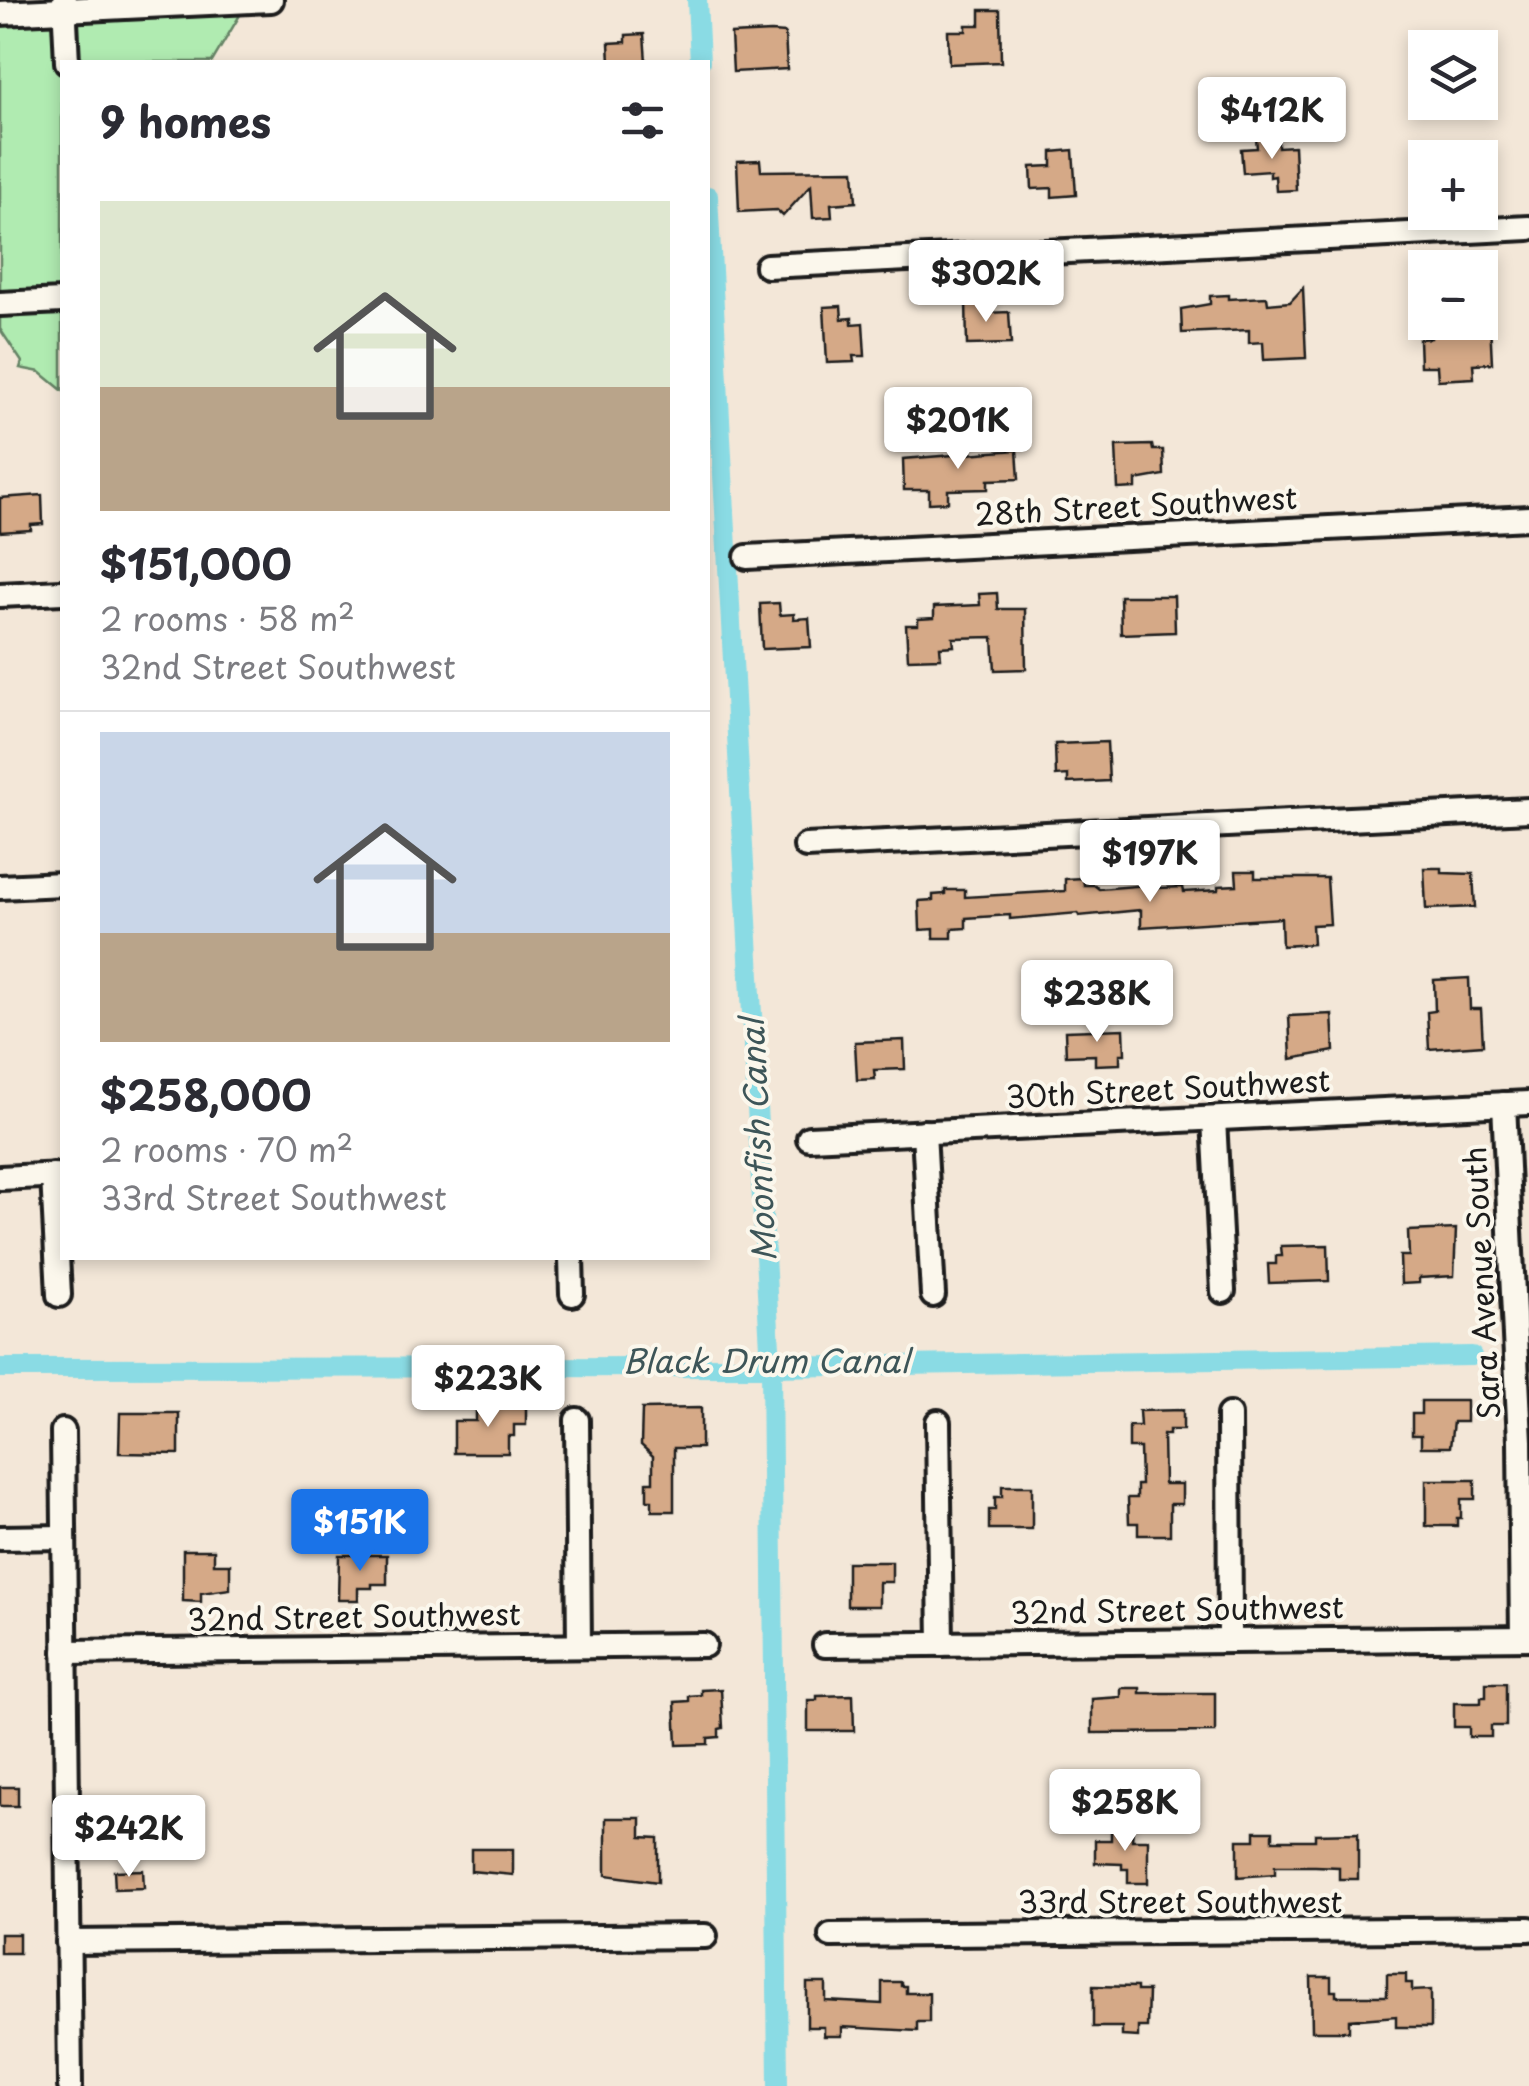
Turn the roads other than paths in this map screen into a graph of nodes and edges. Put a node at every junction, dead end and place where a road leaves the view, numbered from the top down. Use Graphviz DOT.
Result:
graph roads {
  1 [pos="271,0"];
  2 [pos="64,5"];
  3 [pos="0,13"];
  4 [pos="67,60"];
  5 [pos="1529,228"];
  6 [pos="767,266"];
  7 [pos="60,301"];
  8 [pos="0,304"];
  9 [pos="1529,518"];
  10 [pos="746,557"];
  11 [pos="60,592"];
  12 [pos="0,595"];
  13 [pos="1529,810"];
  14 [pos="806,846"];
  15 [pos="60,884"];
  16 [pos="0,887"];
  17 [pos="1529,1102"];
  18 [pos="1504,1104"];
  19 [pos="1214,1119"];
  20 [pos="924,1132"];
  21 [pos="809,1138"];
  22 [pos="58,1175"];
  23 [pos="0,1178"];
  24 [pos="571,1260"];
  25 [pos="1224,1291"];
  26 [pos="572,1294"];
  27 [pos="58,1295"];
  28 [pos="933,1295"];
  29 [pos="1229,1415"];
  30 [pos="577,1420"];
  31 [pos="938,1422"];
  32 [pos="63,1431"];
  33 [pos="64,1537"];
  34 [pos="0,1538"];
  35 [pos="1526,1638"];
  36 [pos="1230,1641"];
  37 [pos="825,1644"];
  38 [pos="941,1644"];
  39 [pos="704,1645"];
  40 [pos="579,1646"];
  41 [pos="65,1652"];
  42 [pos="1529,1929"];
  43 [pos="704,1936"];
  44 [pos="830,1936"];
  45 [pos="68,1942"];
  46 [pos="70,2086"];
  1 -- 2 [label="street"];
  2 -- 3 [label="street"];
  2 -- 4 [label="street"];
  5 -- 6 [label="street"];
  7 -- 8 [label="street"];
  9 -- 10 [label="street, 28th Street Southwest"];
  11 -- 12 [label="street"];
  13 -- 14 [label="street"];
  15 -- 16 [label="street"];
  17 -- 18 [label="street, 30th Street Southwest"];
  18 -- 19 [label="street, 30th Street Southwest"];
  18 -- 35 [label="street, Sara Avenue South"];
  19 -- 20 [label="street, 30th Street Southwest"];
  19 -- 25 [label="street"];
  20 -- 21 [label="street, 30th Street Southwest"];
  20 -- 28 [label="street"];
  22 -- 23 [label="street"];
  22 -- 27 [label="street"];
  24 -- 26 [label="street"];
  29 -- 36 [label="street"];
  30 -- 40 [label="street"];
  31 -- 38 [label="street"];
  32 -- 33 [label="street"];
  33 -- 34 [label="street"];
  33 -- 41 [label="street"];
  35 -- 36 [label="street, 32nd Street Southwest"];
  36 -- 38 [label="street, 32nd Street Southwest"];
  37 -- 38 [label="street, 32nd Street Southwest"];
  39 -- 40 [label="street, 32nd Street Southwest"];
  40 -- 41 [label="street, 32nd Street Southwest"];
  41 -- 45 [label="street"];
  42 -- 44 [label="street, 33rd Street Southwest"];
  43 -- 45 [label="street"];
  45 -- 46 [label="street"];
}
